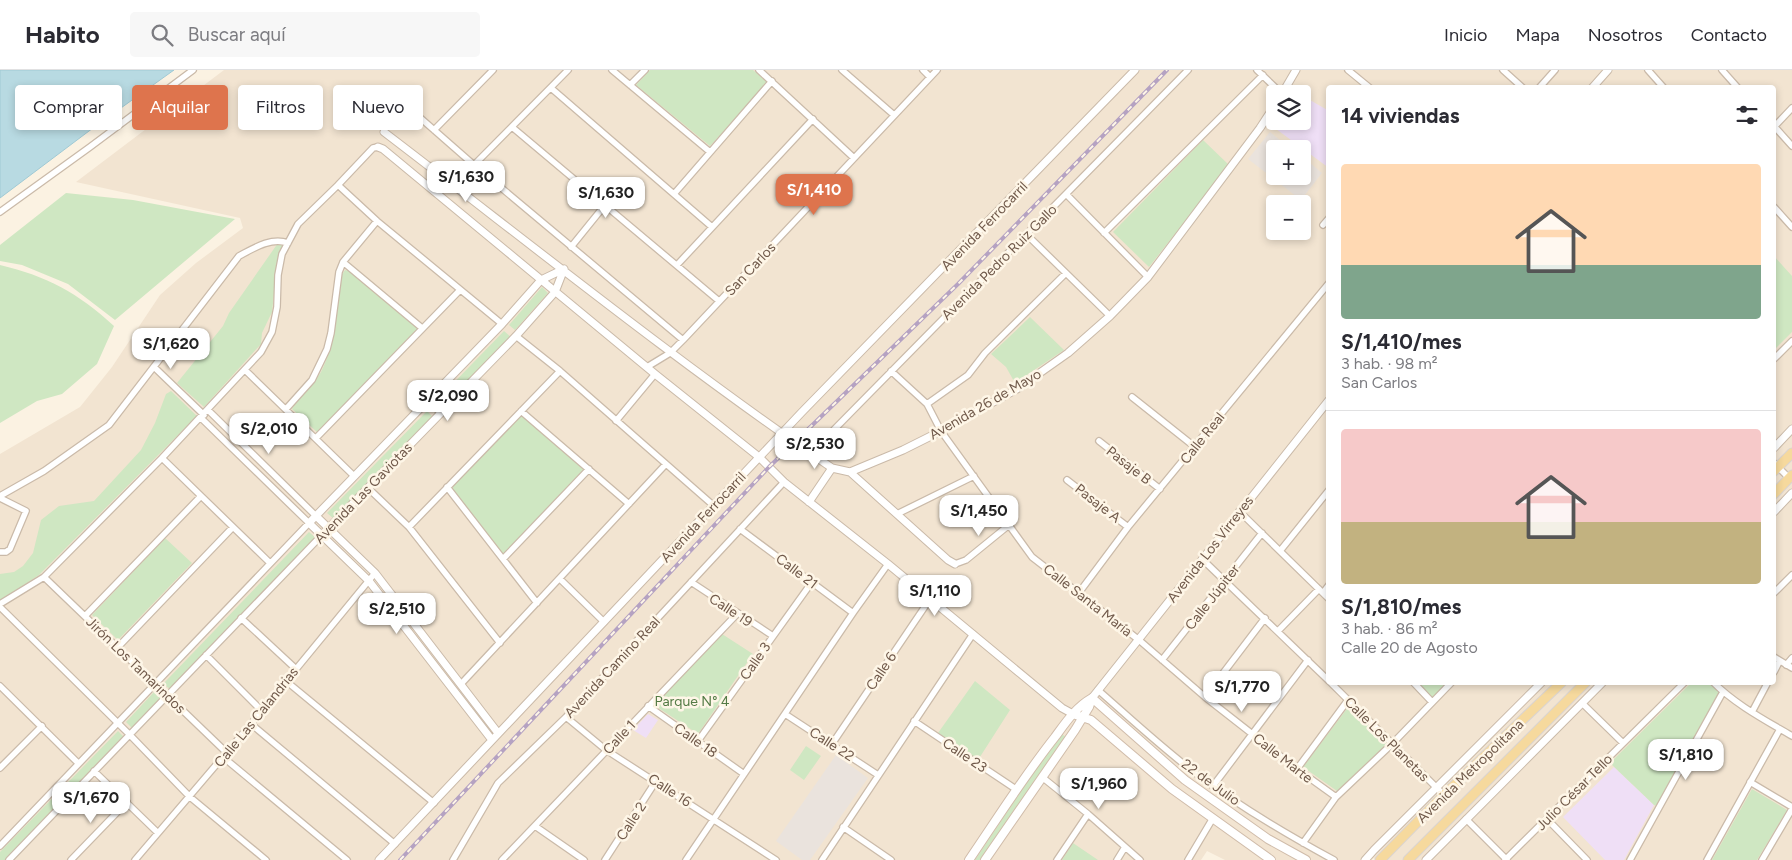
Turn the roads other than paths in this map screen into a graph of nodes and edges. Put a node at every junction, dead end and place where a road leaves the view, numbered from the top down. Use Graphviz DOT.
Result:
graph roads {
  1 [pos="193,70"];
  2 [pos="493,70"];
  3 [pos="568,70"];
  4 [pos="612,70"];
  5 [pos="645,70"];
  6 [pos="759,70"];
  7 [pos="842,70"];
  8 [pos="923,70"];
  9 [pos="937,70"];
  10 [pos="1135,70"];
  11 [pos="1188,70"];
  12 [pos="1257,70"];
  13 [pos="1296,70"];
  14 [pos="1348,70"];
  15 [pos="1503,70"];
  16 [pos="1555,70"];
  17 [pos="1608,70"];
  18 [pos="1648,70"];
  19 [pos="1722,70"];
  20 [pos="1263,75"];
  21 [pos="930,76"];
  22 [pos="772,81"];
  23 [pos="630,85"];
  24 [pos="1273,85"];
  25 [pos="1287,85"];
  26 [pos="1366,85"];
  27 [pos="1520,85"];
  28 [pos="1542,85"];
  29 [pos="1595,85"];
  30 [pos="1661,85"];
  31 [pos="1735,85"];
  32 [pos="551,88"];
  33 [pos="1792,108"];
  34 [pos="894,115"];
  35 [pos="813,119"];
  36 [pos="1266,119"];
  37 [pos="423,120"];
  38 [pos="1776,125"];
  39 [pos="512,127"];
  40 [pos="1776,129"];
  41 [pos="434,130"];
  42 [pos="384,132"];
  43 [pos="1792,146"];
  44 [pos="378,147"];
  45 [pos="710,152"];
  46 [pos="854,158"];
  47 [pos="474,165"];
  48 [pos="338,185"];
  49 [pos="674,194"];
  50 [pos="1066,194"];
  51 [pos="605,205"];
  52 [pos="1776,210"];
  53 [pos="0,212"];
  54 [pos="377,221"];
  55 [pos="1326,222"];
  56 [pos="1323,225"];
  57 [pos="712,227"];
  58 [pos="1792,227"];
  59 [pos="1104,233"];
  60 [pos="1026,234"];
  61 [pos="288,243"];
  62 [pos="571,247"];
  63 [pos="343,262"];
  64 [pos="676,265"];
  65 [pos="564,270"];
  66 [pos="1066,273"];
  67 [pos="1148,277"];
  68 [pos="541,280"];
  69 [pos="1326,288"];
  70 [pos="460,290"];
  71 [pos="555,292"];
  72 [pos="720,301"];
  73 [pos="1110,316"];
  74 [pos="502,324"];
  75 [pos="422,328"];
  76 [pos="516,336"];
  77 [pos="682,340"];
  78 [pos="1792,342"];
  79 [pos="670,353"];
  80 [pos="1776,357"];
  81 [pos="154,367"];
  82 [pos="647,367"];
  83 [pos="245,370"];
  84 [pos="891,370"];
  85 [pos="560,371"];
  86 [pos="656,374"];
  87 [pos="1132,397"];
  88 [pos="427,400"];
  89 [pos="927,404"];
  90 [pos="1326,404"];
  91 [pos="286,409"];
  92 [pos="522,411"];
  93 [pos="441,413"];
  94 [pos="204,414"];
  95 [pos="616,420"];
  96 [pos="1792,429"];
  97 [pos="941,431"];
  98 [pos="782,433"];
  99 [pos="316,438"];
  100 [pos="1099,441"];
  101 [pos="1195,446"];
  102 [pos="1776,446"];
  103 [pos="1792,453"];
  104 [pos="810,454"];
  105 [pos="759,457"];
  106 [pos="162,458"];
  107 [pos="666,464"];
  108 [pos="1776,466"];
  109 [pos="832,468"];
  110 [pos="1776,468"];
  111 [pos="589,469"];
  112 [pos="850,472"];
  113 [pos="354,476"];
  114 [pos="974,476"];
  115 [pos="1791,478"];
  116 [pos="1067,480"];
  117 [pos="784,482"];
  118 [pos="447,487"];
  119 [pos="368,488"];
  120 [pos="1160,489"];
  121 [pos="1776,492"];
  122 [pos="1792,493"];
  123 [pos="1326,494"];
  124 [pos="201,496"];
  125 [pos="0,497"];
  126 [pos="808,502"];
  127 [pos="630,504"];
  128 [pos="714,506"];
  129 [pos="1776,510"];
  130 [pos="1239,511"];
  131 [pos="897,514"];
  132 [pos="316,516"];
  133 [pos="309,523"];
  134 [pos="1009,525"];
  135 [pos="233,527"];
  136 [pos="409,527"];
  137 [pos="1128,527"];
  138 [pos="329,528"];
  139 [pos="740,529"];
  140 [pos="1262,533"];
  141 [pos="322,535"];
  142 [pos="1280,551"];
  143 [pos="0,552"];
  144 [pos="504,559"];
  145 [pos="1202,559"];
  146 [pos="270,563"];
  147 [pos="888,564"];
  148 [pos="956,564"];
  149 [pos="375,573"];
  150 [pos="1792,575"];
  151 [pos="44,576"];
  152 [pos="560,579"];
  153 [pos="1225,580"];
  154 [pos="369,581"];
  155 [pos="691,582"];
  156 [pos="812,582"];
  157 [pos="1326,587"];
  158 [pos="1321,591"];
  159 [pos="1776,591"];
  160 [pos="1078,594"];
  161 [pos="1326,596"];
  162 [pos="930,599"];
  163 [pos="537,603"];
  164 [pos="0,604"];
  165 [pos="0,608"];
  166 [pos="736,614"];
  167 [pos="853,614"];
  168 [pos="85,616"];
  169 [pos="241,618"];
  170 [pos="1265,618"];
  171 [pos="604,622"];
  172 [pos="1278,631"];
  173 [pos="973,634"];
  174 [pos="772,636"];
  175 [pos="1139,640"];
  176 [pos="500,643"];
  177 [pos="118,647"];
  178 [pos="206,655"];
  179 [pos="1792,658"];
  180 [pos="1776,659"];
  181 [pos="1162,660"];
  182 [pos="1308,660"];
  183 [pos="1779,662"];
  184 [pos="1789,666"];
  185 [pos="1776,668"];
  186 [pos="296,669"];
  187 [pos="1326,678"];
  188 [pos="286,681"];
  189 [pos="155,683"];
  190 [pos="461,684"];
  191 [pos="1333,685"];
  192 [pos="1416,685"];
  193 [pos="1449,685"];
  194 [pos="1539,685"];
  195 [pos="1559,685"];
  196 [pos="1583,685"];
  197 [pos="1600,685"];
  198 [pos="1682,685"];
  199 [pos="1716,685"];
  200 [pos="1766,685"];
  201 [pos="0,687"];
  202 [pos="1098,690"];
  203 [pos="1723,692"];
  204 [pos="167,695"];
  205 [pos="1205,697"];
  206 [pos="1092,698"];
  207 [pos="1348,700"];
  208 [pos="1432,702"];
  209 [pos="1582,703"];
  210 [pos="648,706"];
  211 [pos="262,710"];
  212 [pos="1752,712"];
  213 [pos="785,714"];
  214 [pos="1073,714"];
  215 [pos="1084,716"];
  216 [pos="566,717"];
  217 [pos="914,721"];
  218 [pos="117,722"];
  219 [pos="252,724"];
  220 [pos="42,726"];
  221 [pos="1780,729"];
  222 [pos="498,733"];
  223 [pos="130,734"];
  224 [pos="1252,734"];
  225 [pos="1792,736"];
  226 [pos="492,740"];
  227 [pos="698,741"];
  228 [pos="1622,743"];
  229 [pos="832,744"];
  230 [pos="1392,744"];
  231 [pos="606,750"];
  232 [pos="225,755"];
  233 [pos="78,763"];
  234 [pos="0,768"];
  235 [pos="1297,769"];
  236 [pos="94,771"];
  237 [pos="744,774"];
  238 [pos="878,774"];
  239 [pos="1042,777"];
  240 [pos="656,781"];
  241 [pos="1750,782"];
  242 [pos="1213,786"];
  243 [pos="1437,788"];
  244 [pos="1017,790"];
  245 [pos="1444,795"];
  246 [pos="190,797"];
  247 [pos="1336,797"];
  248 [pos="127,802"];
  249 [pos="434,803"];
  250 [pos="1792,808"];
  251 [pos="1088,814"];
  252 [pos="1213,818"];
  253 [pos="714,819"];
  254 [pos="1466,819"];
  255 [pos="1547,819"];
  256 [pos="535,826"];
  257 [pos="843,828"];
  258 [pos="158,833"];
  259 [pos="1303,843"];
  260 [pos="395,844"];
  261 [pos="0,846"];
  262 [pos="1125,847"];
  263 [pos="9,860"];
  264 [pos="71,860"];
  265 [pos="135,860"];
  266 [pos="266,860"];
  267 [pos="347,860"];
  268 [pos="379,860"];
  269 [pos="453,860"];
  270 [pos="502,860"];
  271 [pos="584,860"];
  272 [pos="605,860"];
  273 [pos="686,860"];
  274 [pos="776,860"];
  275 [pos="822,860"];
  276 [pos="891,860"];
  277 [pos="969,860"];
  278 [pos="986,860"];
  279 [pos="1057,860"];
  280 [pos="1118,860"];
  281 [pos="1140,860"];
  282 [pos="1188,860"];
  283 [pos="1271,860"];
  284 [pos="1306,860"];
  285 [pos="1334,860"];
  286 [pos="1365,860"];
  287 [pos="1380,860"];
  288 [pos="1408,860"];
  289 [pos="1426,860"];
  290 [pos="1506,860"];
  291 [pos="1587,860"];
  292 [pos="1630,860"];
  293 [pos="1707,860"];
  294 [pos="1762,860"];
  1 -- 53 [label="street"];
  2 -- 41 [label="street"];
  3 -- 32 [label="street"];
  4 -- 23 [label="street"];
  5 -- 23 [label="street"];
  6 -- 22 [label="street"];
  7 -- 34 [label="street"];
  8 -- 21 [label="street"];
  9 -- 21 [label="street, San Carlos"];
  10 -- 98 [label="street, Avenida Ferrocarril"];
  11 -- 50 [label="street, Avenida Pedro Ruiz Gallo"];
  12 -- 20 [label="street"];
  13 -- 25 [label="street"];
  14 -- 26 [label="street"];
  15 -- 27 [label="street"];
  16 -- 28 [label="street"];
  17 -- 29 [label="street"];
  18 -- 30 [label="street"];
  19 -- 31 [label="street"];
  20 -- 24 [label="street"];
  20 -- 59 [label="street"];
  21 -- 34 [label="street, San Carlos"];
  22 -- 35 [label="street"];
  22 -- 45 [label="street"];
  23 -- 45 [label="street"];
  32 -- 39 [label="street"];
  32 -- 49 [label="street"];
  33 -- 38 [label="street"];
  34 -- 46 [label="street, San Carlos"];
  35 -- 46 [label="street"];
  35 -- 57 [label="street"];
  36 -- 67 [label="street, Avenida 26 de Mayo"];
  37 -- 41 [label="street"];
  39 -- 47 [label="street"];
  39 -- 51 [label="street"];
  40 -- 43 [label="street"];
  41 -- 47 [label="street"];
  42 -- 65 [label="street"];
  44 -- 48 [label="street"];
  44 -- 68 [label="street"];
  45 -- 49 [label="street"];
  46 -- 72 [label="street, San Carlos"];
  47 -- 62 [label="street"];
  48 -- 54 [label="street"];
  48 -- 61 [label="street"];
  49 -- 57 [label="street"];
  50 -- 59 [label="street"];
  50 -- 60 [label="street, Avenida Pedro Ruiz Gallo"];
  51 -- 62 [label="street"];
  51 -- 64 [label="street"];
  52 -- 58 [label="street"];
  54 -- 63 [label="street"];
  54 -- 70 [label="street"];
  55 -- 56 [label="street"];
  57 -- 64 [label="street"];
  59 -- 67 [label="street"];
  60 -- 66 [label="street"];
  60 -- 84 [label="street, Avenida Pedro Ruiz Gallo"];
  61 -- 81 [label="street"];
  61 -- 83 [label="street"];
  62 -- 77 [label="street"];
  63 -- 75 [label="street"];
  63 -- 91 [label="street"];
  64 -- 72 [label="street"];
  65 -- 68 [label="street, Avenida Las Gaviotas"];
  65 -- 71 [label="street, Avenida Las Gaviotas"];
  65 -- 79 [label="street"];
  66 -- 73 [label="street"];
  66 -- 89 [label="street"];
  67 -- 73 [label="street, Avenida 26 de Mayo"];
  68 -- 71 [label="street"];
  68 -- 74 [label="street, Avenida Las Gaviotas"];
  69 -- 101 [label="street, Calle Real"];
  70 -- 74 [label="street"];
  70 -- 75 [label="street"];
  71 -- 76 [label="street, Avenida Las Gaviotas"];
  71 -- 82 [label="street"];
  72 -- 77 [label="street, San Carlos"];
  73 -- 97 [label="street, Avenida 26 de Mayo"];
  74 -- 88 [label="street, Avenida Las Gaviotas"];
  75 -- 99 [label="street"];
  76 -- 85 [label="street"];
  76 -- 93 [label="street, Avenida Las Gaviotas"];
  77 -- 79 [label="street, San Carlos"];
  78 -- 80 [label="street"];
  79 -- 82 [label="street, San Carlos"];
  79 -- 98 [label="street"];
  81 -- 94 [label="street"];
  81 -- 125 [label="street"];
  82 -- 86 [label="street"];
  83 -- 91 [label="street"];
  83 -- 94 [label="street"];
  84 -- 89 [label="street, Calle Santa María"];
  84 -- 104 [label="street, Avenida Pedro Ruiz Gallo"];
  85 -- 92 [label="street"];
  85 -- 95 [label="street"];
  86 -- 95 [label="street"];
  86 -- 105 [label="street"];
  87 -- 101 [label="street"];
  88 -- 93 [label="street"];
  88 -- 113 [label="street, Avenida Las Gaviotas"];
  89 -- 97 [label="street, Calle Santa María"];
  90 -- 130 [label="street, Avenida Los Virreyes"];
  91 -- 99 [label="street"];
  92 -- 111 [label="street"];
  92 -- 118 [label="street"];
  93 -- 119 [label="street, Avenida Las Gaviotas"];
  94 -- 106 [label="street"];
  94 -- 132 [label="street"];
  94 -- 133 [label="street"];
  95 -- 107 [label="street"];
  96 -- 102 [label="street"];
  97 -- 112 [label="street, Avenida 26 de Mayo"];
  97 -- 114 [label="street, Calle Santa María"];
  98 -- 104 [label="street"];
  98 -- 105 [label="street, Avenida Ferrocarril"];
  99 -- 113 [label="street"];
  100 -- 120 [label="street, Pasaje B"];
  101 -- 120 [label="street, Calle Real"];
  103 -- 108 [label="main road"];
  104 -- 109 [label="street"];
  105 -- 117 [label="street"];
  105 -- 128 [label="street, Avenida Ferrocarril"];
  106 -- 124 [label="street"];
  106 -- 151 [label="street"];
  107 -- 127 [label="street"];
  107 -- 128 [label="street"];
  109 -- 112 [label="street"];
  109 -- 126 [label="street"];
  110 -- 115 [label="street"];
  111 -- 127 [label="street"];
  111 -- 144 [label="street"];
  112 -- 131 [label="street"];
  113 -- 132 [label="street, Avenida Las Gaviotas"];
  114 -- 131 [label="street"];
  114 -- 134 [label="street, Calle Santa María"];
  115 -- 121 [label="main road"];
  116 -- 137 [label="street, Pasaje A"];
  117 -- 126 [label="street"];
  117 -- 139 [label="street, Avenida Camino Real"];
  118 -- 136 [label="street"];
  118 -- 144 [label="street"];
  119 -- 136 [label="street"];
  119 -- 138 [label="street, Avenida Las Gaviotas"];
  120 -- 137 [label="street, Calle Real"];
  122 -- 129 [label="street"];
  123 -- 142 [label="street"];
  124 -- 135 [label="street"];
  124 -- 168 [label="street"];
  125 -- 143 [label="street"];
  126 -- 147 [label="street"];
  127 -- 152 [label="street"];
  128 -- 171 [label="street, Avenida Ferrocarril"];
  130 -- 140 [label="street"];
  130 -- 145 [label="street, Avenida Los Virreyes"];
  131 -- 148 [label="street"];
  132 -- 133 [label="street, Avenida Las Gaviotas"];
  132 -- 138 [label="street"];
  133 -- 141 [label="street"];
  133 -- 146 [label="street, Avenida Las Gaviotas"];
  134 -- 148 [label="street"];
  134 -- 160 [label="street, Calle Santa María"];
  135 -- 146 [label="street"];
  135 -- 177 [label="street"];
  136 -- 176 [label="street"];
  137 -- 160 [label="street, Calle Real"];
  138 -- 141 [label="street, Avenida Las Gaviotas"];
  138 -- 149 [label="street"];
  139 -- 155 [label="street, Avenida Camino Real"];
  139 -- 156 [label="street, Calle 21"];
  140 -- 142 [label="street"];
  140 -- 153 [label="street, Calle Júpiter"];
  141 -- 154 [label="street"];
  141 -- 169 [label="street, Avenida Las Gaviotas"];
  142 -- 158 [label="street"];
  144 -- 163 [label="street"];
  145 -- 153 [label="street, Calle Los Planetas"];
  145 -- 175 [label="street, Avenida Los Virreyes"];
  146 -- 189 [label="street, Avenida Las Gaviotas"];
  147 -- 162 [label="street"];
  147 -- 167 [label="street"];
  149 -- 154 [label="street, Calle Las Calandrias"];
  149 -- 190 [label="street"];
  150 -- 159 [label="street"];
  151 -- 164 [label="street"];
  151 -- 168 [label="street, Jirón Los Tamarindos"];
  152 -- 163 [label="street"];
  152 -- 171 [label="street"];
  153 -- 170 [label="street, Calle Los Planetas"];
  153 -- 181 [label="street, Calle Júpiter"];
  154 -- 186 [label="street, Calle Las Calandrias"];
  154 -- 226 [label="street"];
  155 -- 166 [label="street, Calle 19"];
  155 -- 216 [label="street, Avenida Camino Real"];
  156 -- 167 [label="street, Calle 21"];
  156 -- 174 [label="street, Calle 3"];
  157 -- 158 [label="street"];
  158 -- 161 [label="street"];
  158 -- 172 [label="street"];
  160 -- 175 [label="street, Calle Santa María"];
  162 -- 173 [label="street"];
  162 -- 229 [label="street, Calle 6"];
  163 -- 176 [label="street"];
  165 -- 218 [label="street"];
  166 -- 174 [label="street, Calle 19"];
  166 -- 210 [label="street, Calle 1"];
  167 -- 213 [label="street"];
  168 -- 177 [label="street, Jirón Los Tamarindos"];
  169 -- 178 [label="street, Avenida Las Gaviotas"];
  169 -- 186 [label="street"];
  170 -- 172 [label="street, Calle Los Planetas"];
  170 -- 205 [label="street"];
  171 -- 222 [label="street, Avenida Ferrocarril"];
  172 -- 182 [label="street, Calle Los Planetas"];
  173 -- 214 [label="street"];
  173 -- 217 [label="street"];
  174 -- 227 [label="street, Calle 3"];
  175 -- 181 [label="street, Calle Marte"];
  175 -- 202 [label="street, Avenida Los Virreyes"];
  176 -- 190 [label="street"];
  177 -- 189 [label="street, Jirón Los Tamarindos"];
  178 -- 204 [label="street, Avenida Las Gaviotas"];
  178 -- 211 [label="street"];
  179 -- 184 [label="street"];
  180 -- 183 [label="street"];
  181 -- 205 [label="street, Calle Marte"];
  182 -- 187 [label="street, Calle Los Planetas"];
  182 -- 224 [label="street"];
  183 -- 184 [label="street"];
  183 -- 185 [label="street"];
  186 -- 188 [label="street, Calle Las Calandrias"];
  188 -- 211 [label="street, Calle Las Calandrias"];
  188 -- 249 [label="street"];
  189 -- 204 [label="street, Jirón Los Tamarindos"];
  189 -- 218 [label="street, Avenida Las Gaviotas"];
  190 -- 222 [label="street"];
  191 -- 207 [label="street, Calle Los Planetas"];
  192 -- 208 [label="street"];
  193 -- 208 [label="street"];
  194 -- 243 [label="street, Avenida Metropolitana"];
  195 -- 245 [label="main road, Avenida Metropolitana"];
  196 -- 288 [label="main road, Avenida Metropolitana"];
  197 -- 209 [label="street"];
  198 -- 228 [label="street, Julio César Tello"];
  199 -- 203 [label="street"];
  200 -- 212 [label="street"];
  201 -- 220 [label="street"];
  202 -- 206 [label="street, Avenida Los Virreyes"];
  202 -- 242 [label="street, 22 de Julio"];
  203 -- 212 [label="street"];
  203 -- 292 [label="street"];
  204 -- 223 [label="street, Avenida Las Gaviotas"];
  204 -- 232 [label="street, Jirón Los Tamarindos"];
  205 -- 224 [label="street, Calle Marte"];
  206 -- 214 [label="main road, Avenida Los Virreyes"];
  206 -- 215 [label="main road, Avenida Los Virreyes"];
  206 -- 284 [label="main road"];
  207 -- 230 [label="street, Calle Los Planetas"];
  207 -- 235 [label="street"];
  208 -- 230 [label="street"];
  209 -- 228 [label="street"];
  209 -- 254 [label="street"];
  210 -- 227 [label="street, Calle 18"];
  210 -- 231 [label="street, Calle 1"];
  211 -- 219 [label="street, Calle Las Calandrias"];
  212 -- 221 [label="street"];
  213 -- 229 [label="street, Calle 22"];
  213 -- 237 [label="street"];
  214 -- 215 [label="main road"];
  214 -- 244 [label="main road, Avenida Los Virreyes"];
  215 -- 239 [label="main road, Avenida Los Virreyes"];
  215 -- 252 [label="main road"];
  216 -- 231 [label="street, Calle 16"];
  216 -- 269 [label="street, Avenida Camino Real"];
  217 -- 238 [label="street"];
  217 -- 244 [label="street, Calle 23"];
  218 -- 223 [label="street"];
  218 -- 233 [label="street, Avenida Las Gaviotas"];
  219 -- 232 [label="street, Calle Las Calandrias"];
  219 -- 260 [label="street"];
  220 -- 233 [label="street"];
  220 -- 234 [label="street"];
  221 -- 225 [label="street"];
  221 -- 241 [label="street"];
  222 -- 226 [label="street, Avenida Ferrocarril"];
  223 -- 236 [label="street, Avenida Las Gaviotas"];
  223 -- 246 [label="street"];
  224 -- 235 [label="street, Calle Marte"];
  224 -- 242 [label="street"];
  226 -- 249 [label="street, Avenida Ferrocarril"];
  227 -- 237 [label="street, Calle 18"];
  228 -- 255 [label="street, Julio César Tello"];
  229 -- 238 [label="street, Calle 22"];
  230 -- 243 [label="street, Calle Los Planetas"];
  230 -- 247 [label="street"];
  231 -- 240 [label="street, Calle 16"];
  231 -- 256 [label="street, Calle 1"];
  232 -- 246 [label="street, Calle Las Calandrias"];
  232 -- 267 [label="street, Jirón Los Tamarindos"];
  233 -- 261 [label="street, Avenida Las Gaviotas"];
  235 -- 247 [label="street, Calle Marte"];
  236 -- 248 [label="street"];
  236 -- 263 [label="street, Avenida Las Gaviotas"];
  237 -- 253 [label="street"];
  238 -- 257 [label="street"];
  239 -- 251 [label="street"];
  239 -- 278 [label="main road, Avenida Los Virreyes"];
  240 -- 253 [label="street, Calle 16"];
  240 -- 272 [label="street, Calle 2"];
  241 -- 250 [label="street"];
  241 -- 293 [label="street"];
  242 -- 259 [label="street, 22 de Julio"];
  243 -- 245 [label="street, Calle Los Planetas"];
  243 -- 286 [label="street, Avenida Metropolitana"];
  244 -- 277 [label="main road, Avenida Los Virreyes"];
  245 -- 287 [label="main road, Avenida Metropolitana"];
  246 -- 258 [label="street, Calle Las Calandrias"];
  246 -- 266 [label="street"];
  247 -- 259 [label="street"];
  248 -- 258 [label="street"];
  248 -- 264 [label="street"];
  249 -- 260 [label="street, Avenida Ferrocarril"];
  250 -- 294 [label="street"];
  251 -- 262 [label="street"];
  251 -- 279 [label="street"];
  252 -- 282 [label="street"];
  252 -- 283 [label="main road"];
  253 -- 273 [label="street"];
  253 -- 274 [label="street, Calle 16"];
  254 -- 289 [label="street"];
  254 -- 290 [label="street"];
  255 -- 290 [label="street, Julio César Tello"];
  255 -- 291 [label="street"];
  256 -- 270 [label="street, Calle 1"];
  256 -- 271 [label="street"];
  257 -- 275 [label="street"];
  257 -- 276 [label="street"];
  258 -- 265 [label="street, Calle Las Calandrias"];
  259 -- 285 [label="street, 22 de Julio"];
  260 -- 268 [label="street, Avenida Ferrocarril"];
  262 -- 280 [label="street"];
  262 -- 281 [label="street"];
}
